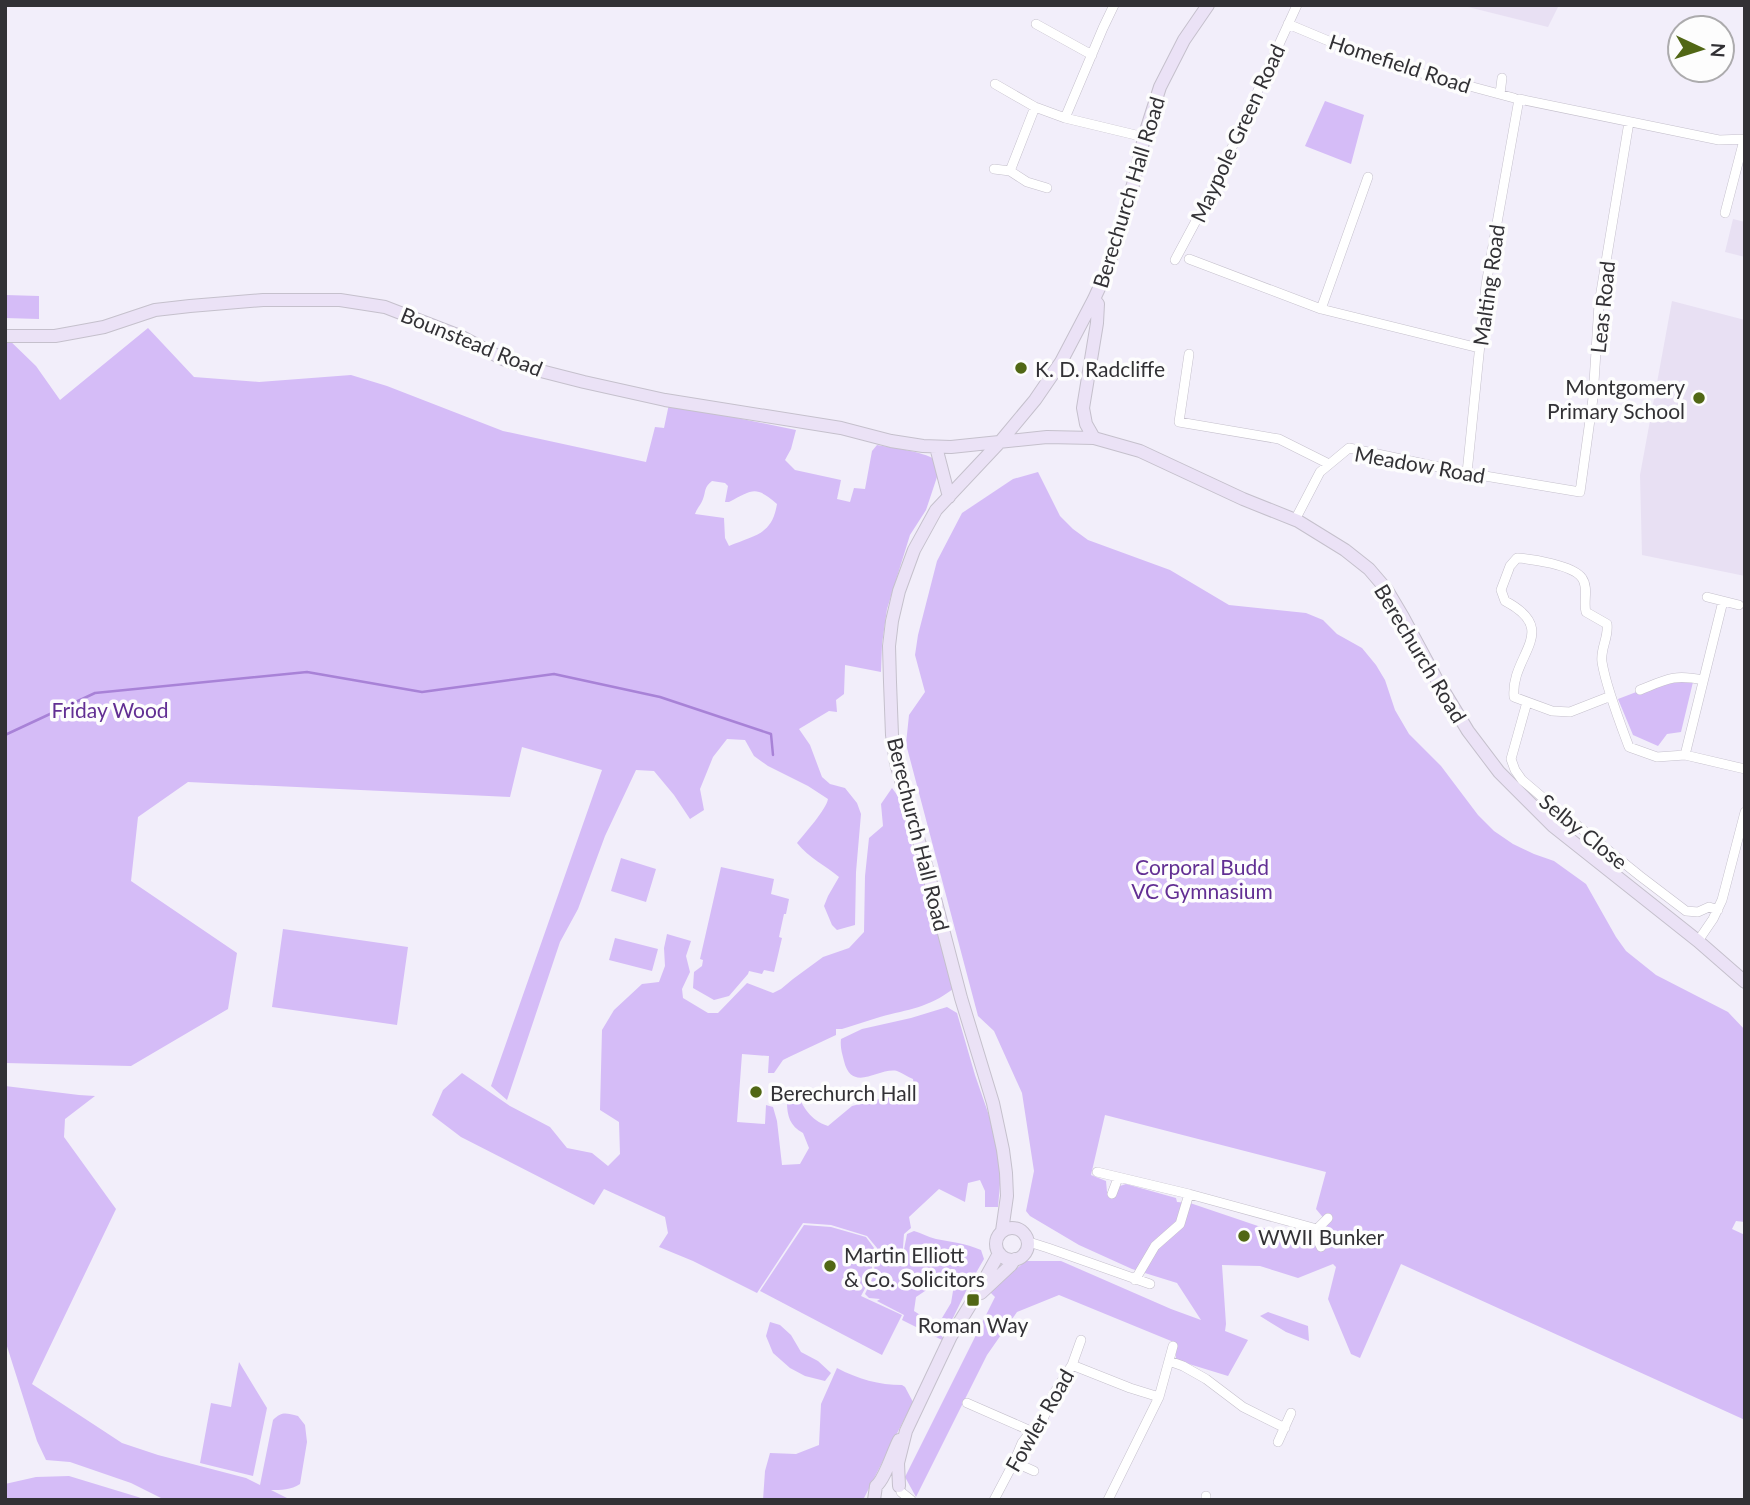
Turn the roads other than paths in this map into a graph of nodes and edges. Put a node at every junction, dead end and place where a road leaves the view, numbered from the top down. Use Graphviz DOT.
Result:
graph roads {
  1 [pos="1114,5"];
  2 [pos="1208,5"];
  3 [pos="1297,5"];
  4 [pos="1036,24"];
  5 [pos="1288,24"];
  6 [pos="1091,55"];
  7 [pos="1502,78"];
  8 [pos="995,84"];
  9 [pos="1500,94"];
  10 [pos="1516,98"];
  11 [pos="1035,107"];
  12 [pos="1065,118"];
  13 [pos="1629,122"];
  14 [pos="1144,137"];
  15 [pos="1744,140"];
  16 [pos="993,170"];
  17 [pos="1010,171"];
  18 [pos="1368,177"];
  19 [pos="1047,188"];
  20 [pos="1725,213"];
  21 [pos="1189,259"];
  22 [pos="1175,260"];
  23 [pos="1094,299"];
  24 [pos="1321,309"];
  25 [pos="5,336"];
  26 [pos="1479,348"];
  27 [pos="1189,354"];
  28 [pos="1018,420"];
  29 [pos="1033,438"];
  30 [pos="1094,438"];
  31 [pos="1000,442"];
  32 [pos="936,447"];
  33 [pos="1329,464"];
  34 [pos="1467,473"];
  35 [pos="1580,492"];
  36 [pos="949,496"];
  37 [pos="1295,520"];
  38 [pos="1707,597"];
  39 [pos="1723,601"];
  40 [pos="1739,605"];
  41 [pos="1703,680"];
  42 [pos="1640,690"];
  43 [pos="1611,696"];
  44 [pos="1527,702"];
  45 [pos="1685,755"];
  46 [pos="1745,769"];
  47 [pos="1745,812"];
  48 [pos="1718,910"];
  49 [pos="1698,941"];
  50 [pos="1745,982"];
  51 [pos="1097,1172"];
  52 [pos="1118,1178"];
  53 [pos="1112,1194"];
  54 [pos="1189,1194"];
  55 [pos="1007,1196"];
  56 [pos="1328,1218"];
  57 [pos="1016,1228"];
  58 [pos="1317,1229"];
  59 [pos="1002,1231"];
  60 [pos="1029,1242"];
  61 [pos="1321,1247"];
  62 [pos="1000,1254"];
  63 [pos="1015,1259"];
  64 [pos="1135,1280"];
  65 [pos="1150,1284"];
  66 [pos="975,1297"];
  67 [pos="1081,1339"];
  68 [pos="1173,1346"];
  69 [pos="1169,1361"];
  70 [pos="1072,1365"];
  71 [pos="1159,1397"];
  72 [pos="967,1403"];
  73 [pos="1291,1413"];
  74 [pos="1285,1427"];
  75 [pos="906,1431"];
  76 [pos="1031,1431"];
  77 [pos="1278,1442"];
  78 [pos="1014,1462"];
  79 [pos="1034,1471"];
  80 [pos="881,1482"];
  81 [pos="903,1494"];
  82 [pos="874,1500"];
  83 [pos="994,1500"];
  84 [pos="1108,1500"];
  1 -- 6 [label="street"];
  2 -- 14 [label="street, Berechurch Hall Road"];
  3 -- 5 [label="street, Maypole Green Road"];
  4 -- 6 [label="street"];
  5 -- 9 [label="street, Homefield Road"];
  5 -- 22 [label="street, Maypole Green Road"];
  6 -- 12 [label="street"];
  7 -- 9 [label="street"];
  8 -- 11 [label="street"];
  9 -- 10 [label="street, Homefield Road"];
  10 -- 13 [label="street, Homefield Road"];
  10 -- 26 [label="street, Malting Road"];
  11 -- 12 [label="street"];
  11 -- 17 [label="street"];
  12 -- 14 [label="street"];
  13 -- 15 [label="street, Homefield Road"];
  13 -- 35 [label="street, Leas Road"];
  14 -- 23 [label="street, Berechurch Hall Road"];
  15 -- 20 [label="street"];
  16 -- 17 [label="street"];
  17 -- 19 [label="street"];
  18 -- 24 [label="street"];
  21 -- 24 [label="street"];
  23 -- 28 [label="street, Berechurch Hall Road"];
  23 -- 30 [label="street"];
  24 -- 26 [label="street"];
  25 -- 32 [label="street, Bounstead Road"];
  26 -- 34 [label="street, Malting Road"];
  27 -- 33 [label="street"];
  28 -- 29 [label="street"];
  28 -- 31 [label="street, Berechurch Hall Road"];
  29 -- 30 [label="street, Berechurch Road"];
  29 -- 31 [label="street, Berechurch Road"];
  30 -- 37 [label="street, Berechurch Road"];
  31 -- 32 [label="street, Bounstead Road"];
  31 -- 36 [label="street, Berechurch Hall Road"];
  32 -- 36 [label="street"];
  33 -- 34 [label="street, Meadow Road"];
  33 -- 37 [label="street, Meadow Road"];
  34 -- 35 [label="street, Meadow Road"];
  36 -- 55 [label="street, Berechurch Hall Road"];
  37 -- 49 [label="street, Berechurch Road"];
  38 -- 39 [label="street"];
  39 -- 40 [label="street"];
  39 -- 41 [label="street"];
  41 -- 42 [label="street"];
  41 -- 45 [label="street"];
  43 -- 44 [label="street"];
  43 -- 44 [label="street"];
  43 -- 45 [label="street"];
  44 -- 48 [label="street, Selby Close"];
  45 -- 46 [label="street"];
  47 -- 48 [label="street"];
  48 -- 49 [label="street"];
  49 -- 50 [label="street, Berechurch Road"];
  51 -- 52 [label="street"];
  52 -- 53 [label="street"];
  52 -- 54 [label="street"];
  54 -- 58 [label="street"];
  54 -- 64 [label="street"];
  55 -- 57 [label="street, Berechurch Hall Road"];
  55 -- 59 [label="street, Berechurch Hall Road"];
  56 -- 58 [label="street"];
  57 -- 59 [label="street"];
  57 -- 60 [label="street"];
  58 -- 61 [label="street"];
  59 -- 62 [label="street"];
  60 -- 63 [label="street"];
  60 -- 64 [label="street"];
  62 -- 63 [label="street"];
  62 -- 66 [label="street"];
  63 -- 66 [label="street"];
  64 -- 65 [label="street"];
  66 -- 75 [label="street"];
  67 -- 70 [label="street, Fowler Road"];
  68 -- 69 [label="street"];
  69 -- 71 [label="street"];
  69 -- 74 [label="street"];
  70 -- 71 [label="street"];
  70 -- 76 [label="street, Fowler Road"];
  71 -- 84 [label="street"];
  72 -- 76 [label="street"];
  73 -- 74 [label="street"];
  74 -- 77 [label="street"];
  75 -- 80 [label="street"];
  75 -- 81 [label="street"];
  76 -- 78 [label="street, Fowler Road"];
  78 -- 79 [label="street"];
  78 -- 83 [label="street, Fowler Road"];
  80 -- 81 [label="street"];
  80 -- 82 [label="street"];
}
